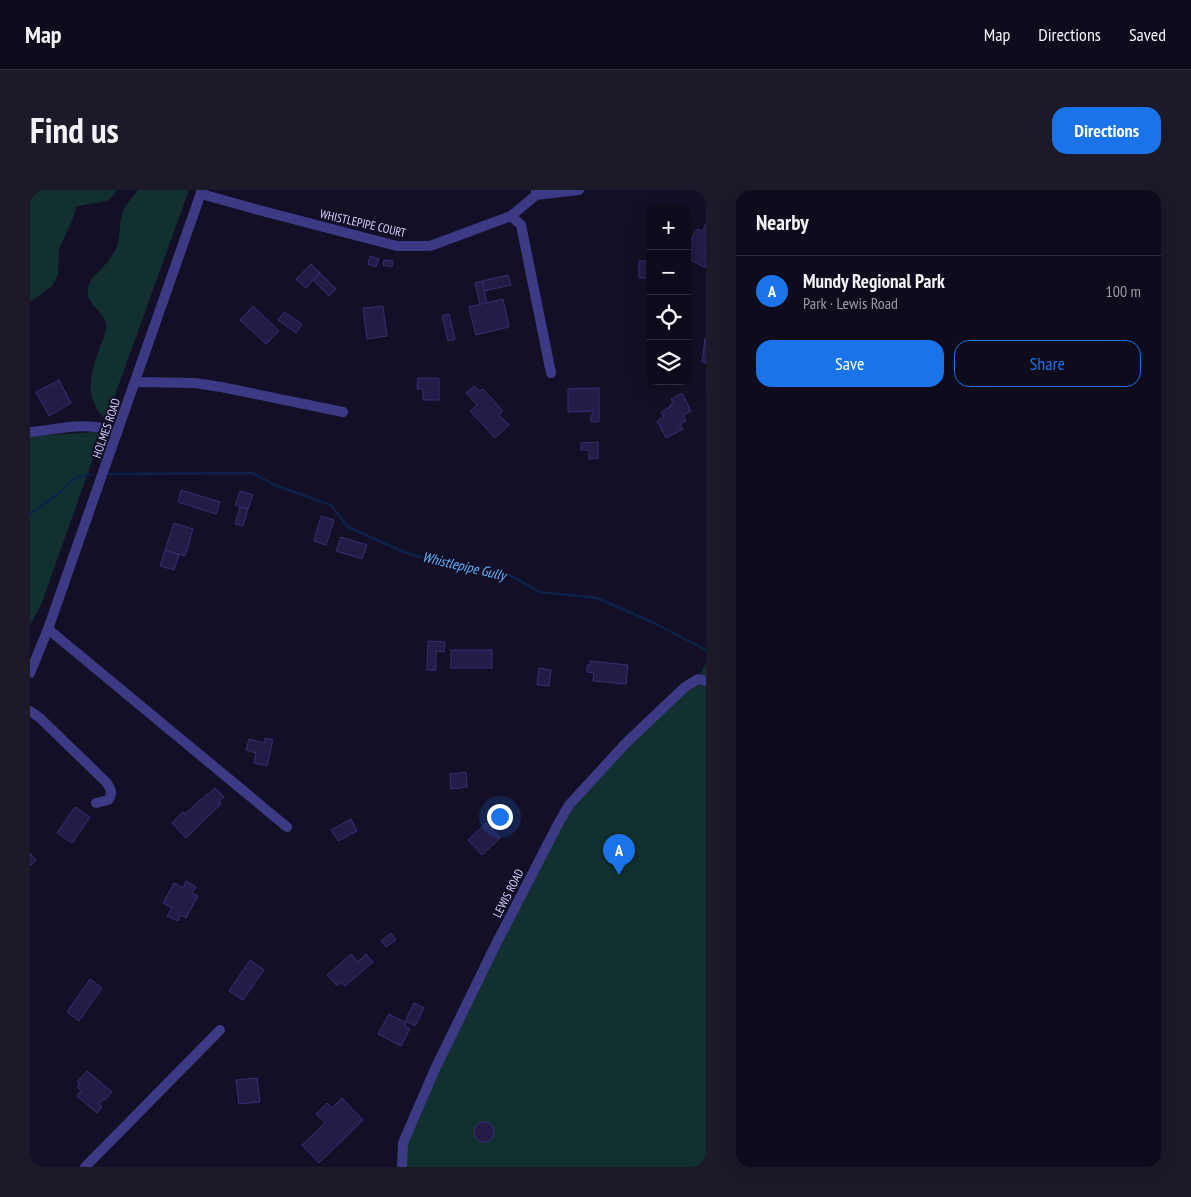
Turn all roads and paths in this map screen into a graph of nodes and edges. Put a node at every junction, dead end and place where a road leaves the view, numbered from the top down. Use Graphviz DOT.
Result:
graph roads {
  1 [pos="579,190"];
  2 [pos="201,192"];
  3 [pos="536,192"];
  4 [pos="511,216"];
  5 [pos="551,373"];
  6 [pos="135,382"];
  7 [pos="343,412"];
  8 [pos="30,432"];
  9 [pos="118,433"];
  10 [pos="48,628"];
  11 [pos="30,673"];
  12 [pos="706,681"];
  13 [pos="30,711"];
  14 [pos="96,803"];
  15 [pos="286,828"];
  16 [pos="220,1030"];
  17 [pos="85,1167"];
  18 [pos="402,1167"];
  1 -- 3 [label="street"];
  2 -- 4 [label="street, WHISTLEPIPE COURT"];
  2 -- 6 [label="street, HOLMES ROAD"];
  3 -- 4 [label="street, WHISTLEPIPE COURT"];
  4 -- 5 [label="street"];
  6 -- 7 [label="street"];
  6 -- 9 [label="street, HOLMES ROAD"];
  8 -- 9 [label="street"];
  9 -- 10 [label="street, HOLMES ROAD"];
  10 -- 11 [label="street, HOLMES ROAD"];
  10 -- 15 [label="street"];
  12 -- 18 [label="street, LEWIS ROAD"];
  13 -- 14 [label="street"];
  16 -- 17 [label="street"];
}
